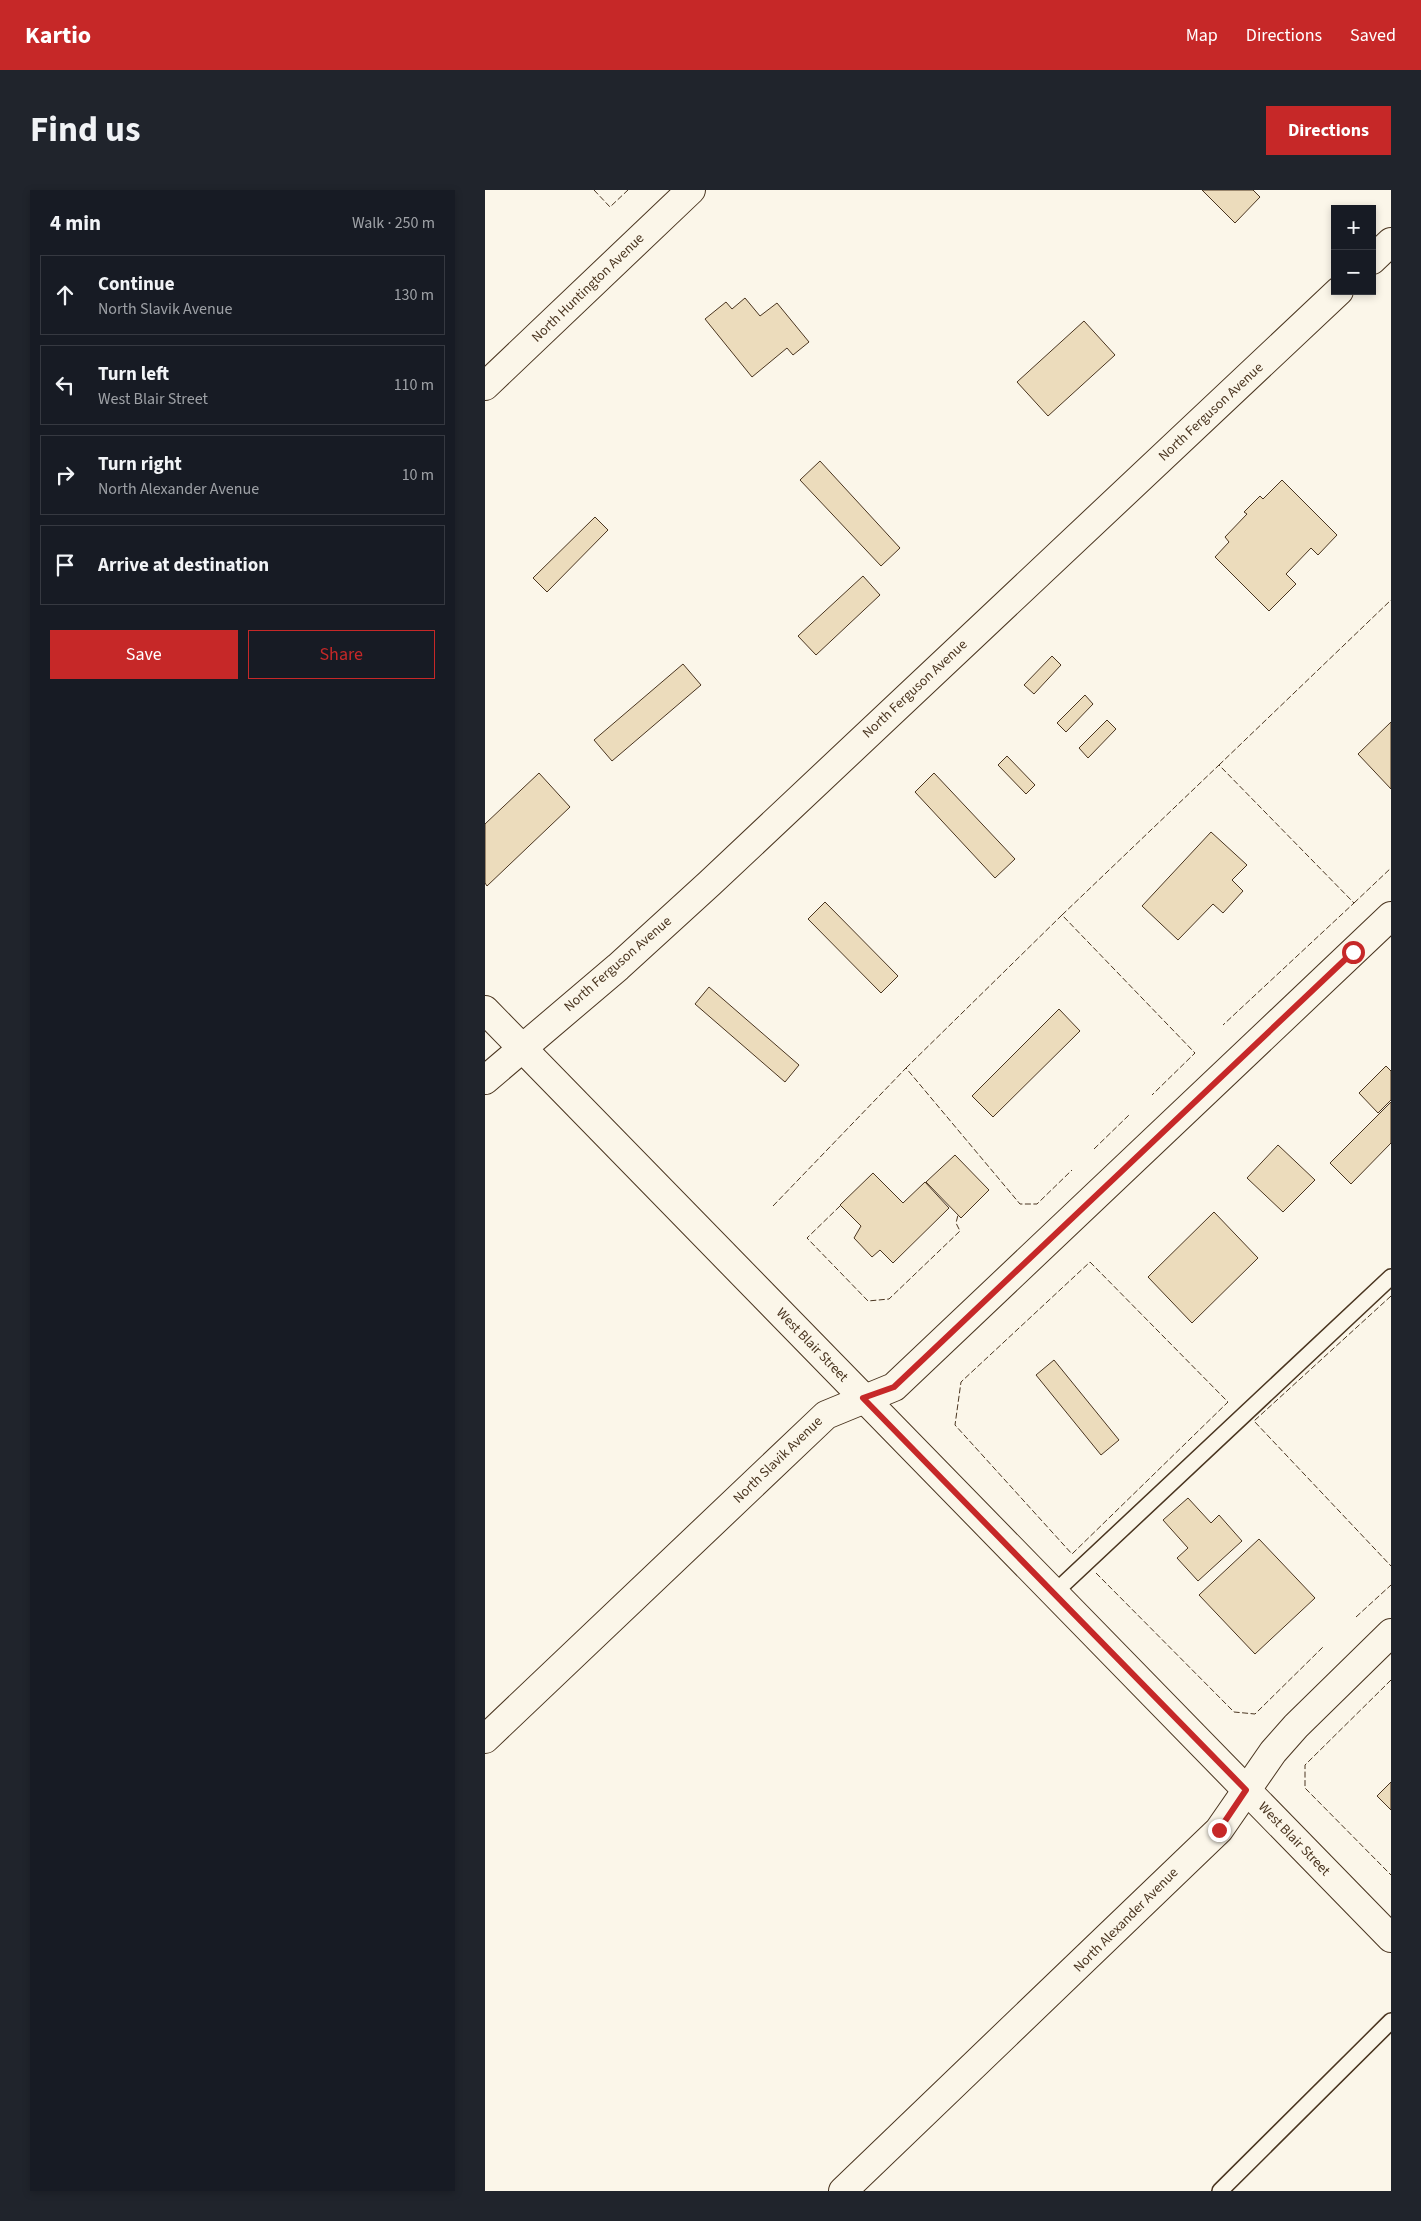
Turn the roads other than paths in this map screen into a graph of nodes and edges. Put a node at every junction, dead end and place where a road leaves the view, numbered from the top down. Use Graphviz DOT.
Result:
graph roads {
  1 [pos="691,190"];
  2 [pos="1391,242"];
  3 [pos="1376,256"];
  4 [pos="1335,295"];
  5 [pos="485,386"];
  6 [pos="1391,916"];
  7 [pos="485,1010"];
  8 [pos="521,1047"];
  9 [pos="485,1080"];
  10 [pos="1391,1277"];
  11 [pos="863,1398"];
  12 [pos="1054,1593"];
  13 [pos="1391,1633"];
  14 [pos="485,1739"];
  15 [pos="1246,1790"];
  16 [pos="1391,1938"];
  17 [pos="1391,2021"];
  18 [pos="843,2191"];
  19 [pos="1220,2191"];
  1 -- 5 [label="street, North Huntington Avenue"];
  2 -- 3 [label="street"];
  4 -- 8 [label="street, North Ferguson Avenue"];
  6 -- 11 [label="street, North Slavik Avenue"];
  7 -- 8 [label="street, West Blair Street"];
  8 -- 9 [label="street, North Ferguson Avenue"];
  8 -- 11 [label="street, West Blair Street"];
  10 -- 12 [label="lane"];
  11 -- 12 [label="street, West Blair Street"];
  11 -- 14 [label="street, North Slavik Avenue"];
  12 -- 15 [label="street, West Blair Street"];
  13 -- 15 [label="street, North Alexander Avenue"];
  15 -- 16 [label="street, West Blair Street"];
  15 -- 18 [label="street, North Alexander Avenue"];
  17 -- 19 [label="lane"];
}
